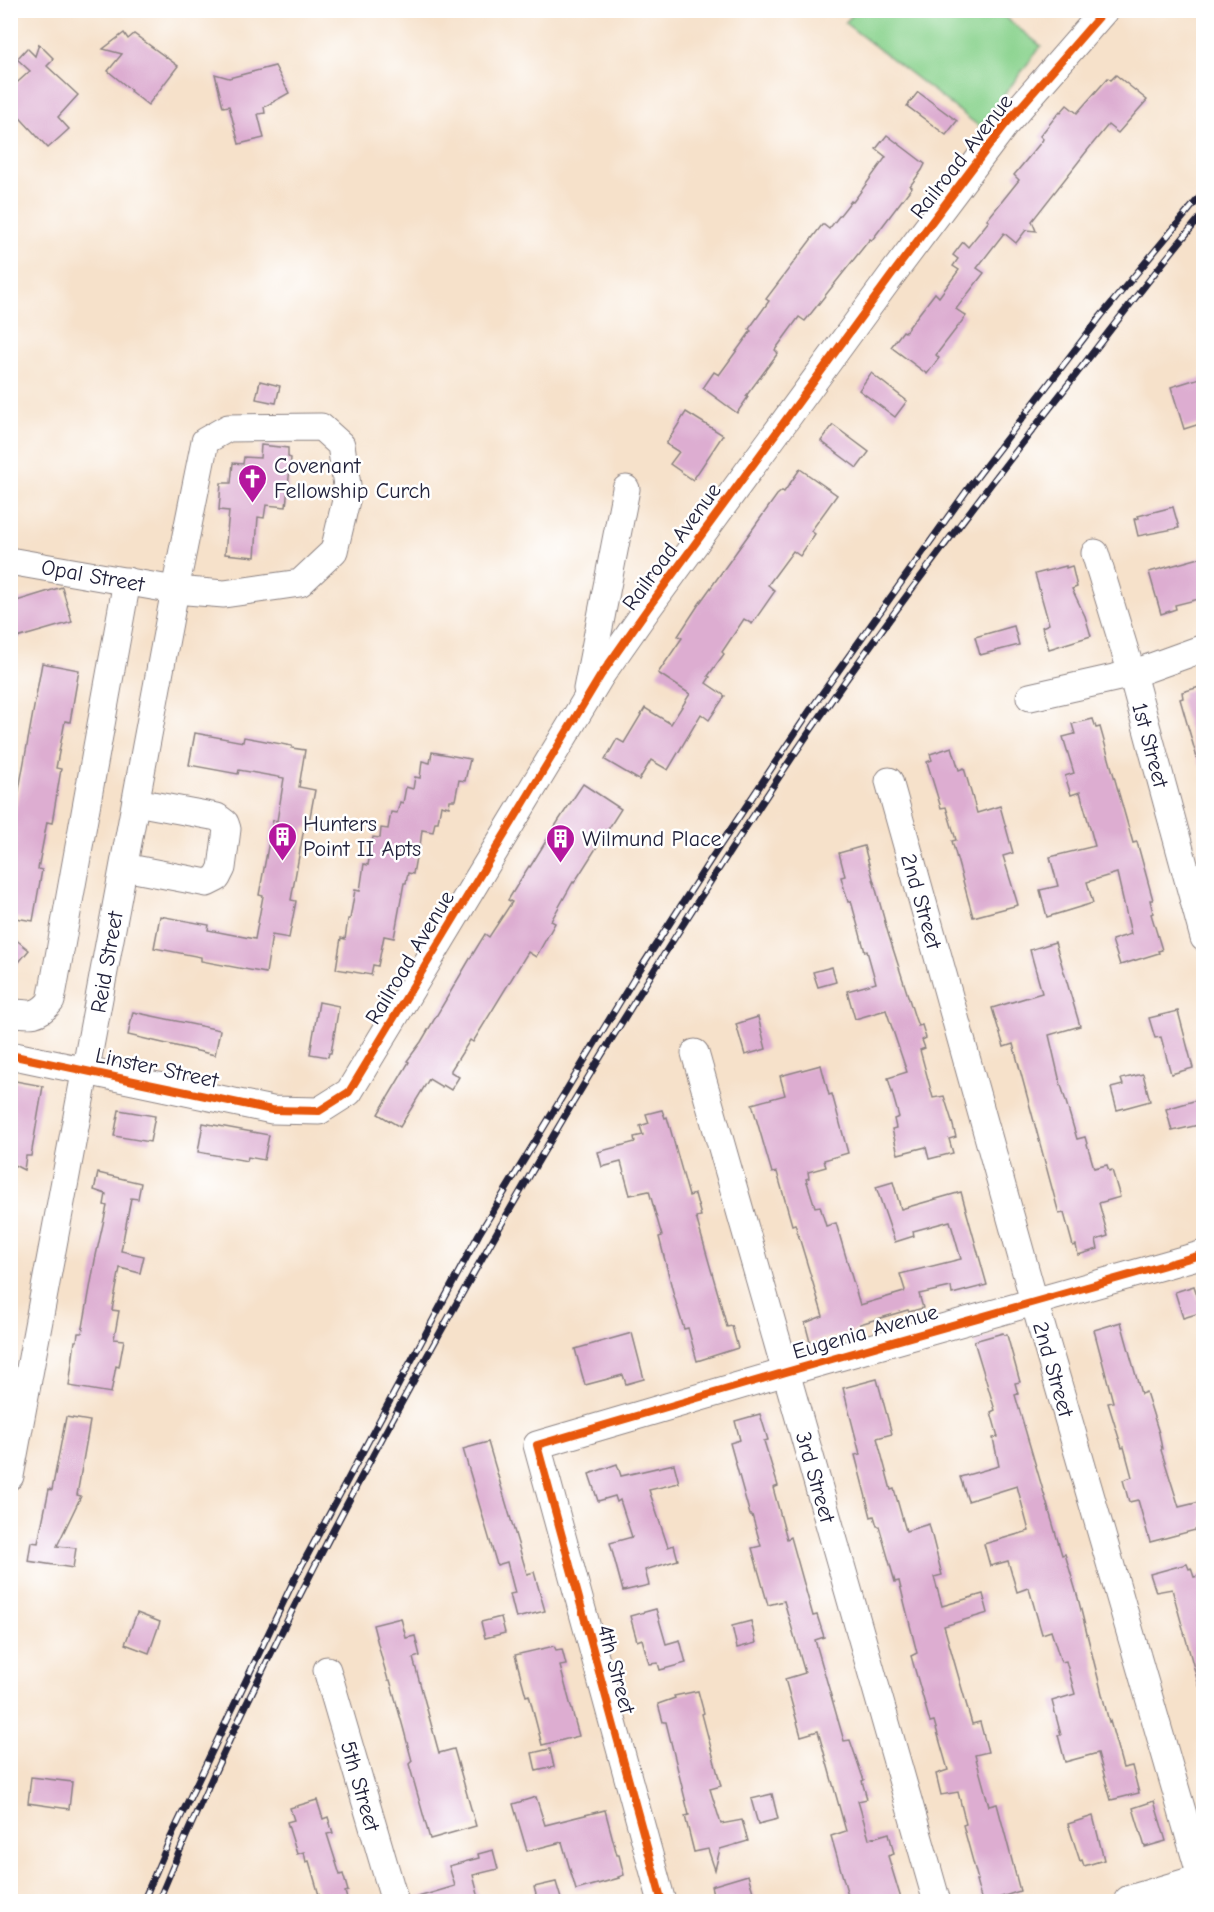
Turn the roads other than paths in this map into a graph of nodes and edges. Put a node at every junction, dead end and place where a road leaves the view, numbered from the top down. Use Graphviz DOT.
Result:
graph roads {
  1 [pos="1106,10"];
  2 [pos="626,489"];
  3 [pos="1095,553"];
  4 [pos="10,563"];
  5 [pos="127,581"];
  6 [pos="175,590"];
  7 [pos="1203,648"];
  8 [pos="1132,674"];
  9 [pos="1030,697"];
  10 [pos="584,705"];
  11 [pos="889,781"];
  12 [pos="136,802"];
  13 [pos="124,867"];
  14 [pos="1203,938"];
  15 [pos="10,1012"];
  16 [pos="695,1053"];
  17 [pos="10,1055"];
  18 [pos="85,1070"];
  19 [pos="297,1111"];
  20 [pos="1203,1254"];
  21 [pos="1034,1301"];
  22 [pos="786,1372"];
  23 [pos="537,1445"];
  24 [pos="10,1476"];
  25 [pos="327,1670"];
  26 [pos="1203,1882"];
  27 [pos="395,1902"];
  28 [pos="662,1902"];
  29 [pos="937,1902"];
  30 [pos="1130,1902"];
  1 -- 10 [label="street, Railroad Avenue"];
  2 -- 10 [label="street"];
  3 -- 8 [label="street, 1st Street"];
  4 -- 5 [label="street, Opal Street"];
  5 -- 6 [label="street, Opal Street"];
  5 -- 15 [label="street"];
  6 -- 6 [label="street"];
  6 -- 12 [label="street, Reid Street"];
  7 -- 8 [label="street"];
  8 -- 9 [label="street"];
  8 -- 14 [label="street, 1st Street"];
  10 -- 19 [label="street, Railroad Avenue"];
  11 -- 21 [label="street, 2nd Street"];
  12 -- 13 [label="street, Reid Street"];
  12 -- 13 [label="street"];
  13 -- 18 [label="street, Reid Street"];
  16 -- 22 [label="street, 3rd Street"];
  17 -- 18 [label="street, Linster Street"];
  18 -- 19 [label="street, Linster Street"];
  18 -- 24 [label="street, Reid Street"];
  20 -- 21 [label="street, Eugenia Avenue"];
  21 -- 22 [label="street, Eugenia Avenue"];
  21 -- 26 [label="street, 2nd Street"];
  22 -- 23 [label="street, Eugenia Avenue"];
  22 -- 29 [label="street, 3rd Street"];
  23 -- 28 [label="street, 4th Street"];
  25 -- 27 [label="street, 5th Street"];
  26 -- 30 [label="main road"];
}
